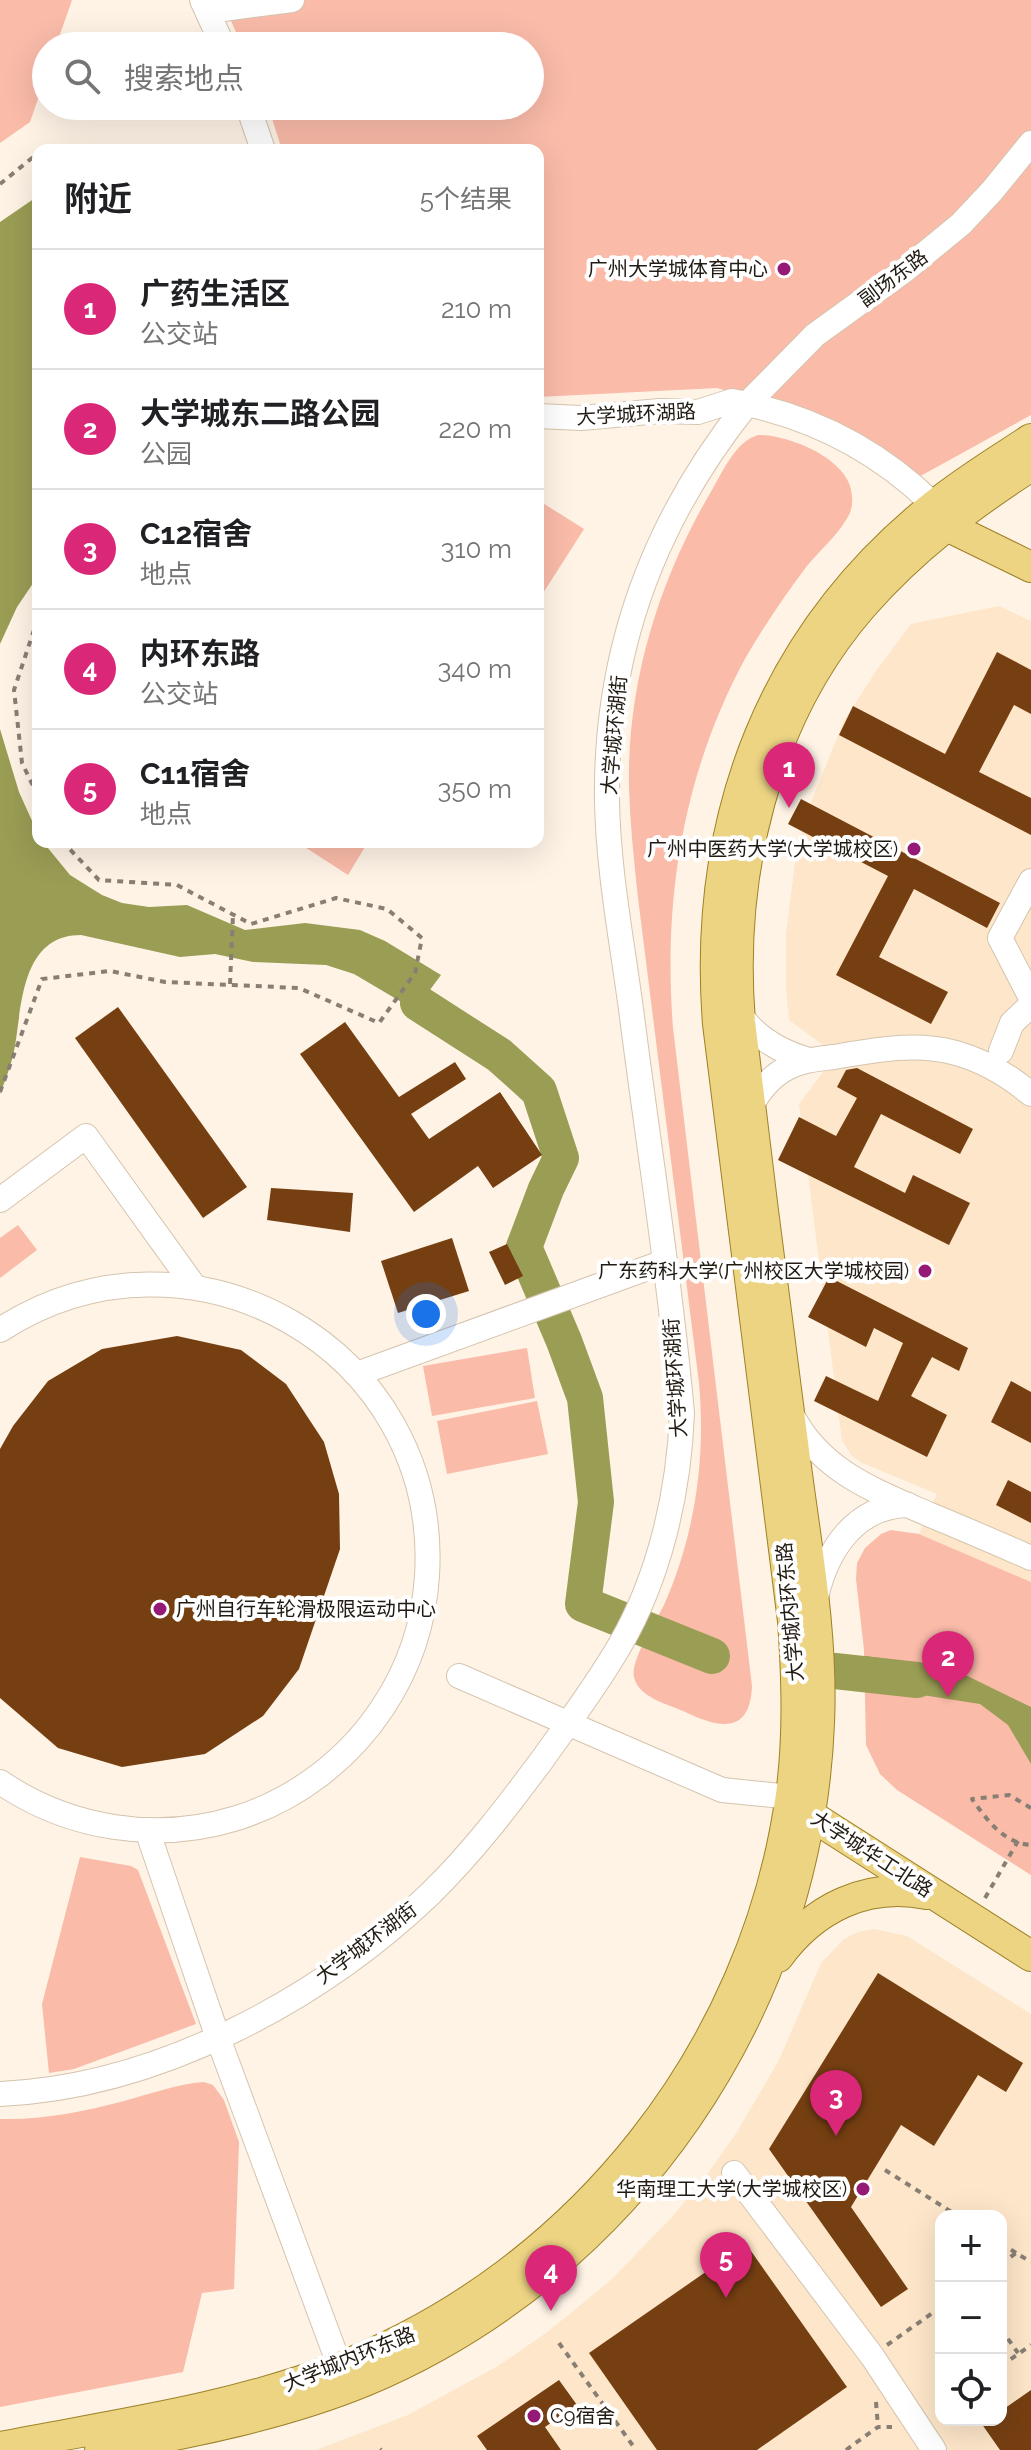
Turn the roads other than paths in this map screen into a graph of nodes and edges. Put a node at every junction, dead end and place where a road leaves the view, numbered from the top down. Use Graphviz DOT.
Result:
graph roads {
  1 [pos="292,0"];
  2 [pos="205,5"];
  3 [pos="217,32"];
  4 [pos="253,120"];
  5 [pos="1031,143"];
  6 [pos="261,144"];
  7 [pos="739,402"];
  8 [pos="544,416"];
  9 [pos="1031,439"];
  10 [pos="1031,466"];
  11 [pos="947,514"];
  12 [pos="1031,546"];
  13 [pos="1031,567"];
  14 [pos="1031,881"];
  15 [pos="1031,998"];
  16 [pos="1031,1005"];
  17 [pos="739,1013"];
  18 [pos="1001,1051"];
  19 [pos="809,1060"];
  20 [pos="1031,1094"];
  21 [pos="750,1108"];
  22 [pos="0,1200"];
  23 [pos="664,1262"];
  24 [pos="194,1286"];
  25 [pos="0,1330"];
  26 [pos="357,1374"];
  27 [pos="788,1407"];
  28 [pos="908,1505"];
  29 [pos="1031,1558"];
  30 [pos="814,1608"];
  31 [pos="459,1676"];
  32 [pos="568,1724"];
  33 [pos="0,1782"];
  34 [pos="805,1802"];
  35 [pos="147,1830"];
  36 [pos="937,1896"];
  37 [pos="1031,1933"];
  38 [pos="1031,1956"];
  39 [pos="765,1975"];
  40 [pos="218,2038"];
  41 [pos="0,2094"];
  42 [pos="734,2173"];
  43 [pos="340,2367"];
  44 [pos="0,2447"];
  45 [pos="100,2450"];
  46 [pos="934,2450"];
  1 -- 2 [label="street"];
  2 -- 3 [label="street"];
  4 -- 6 [label="street"];
  5 -- 7 [label="street, 副场东路"];
  7 -- 8 [label="street, 大学城环湖路"];
  7 -- 11 [label="street"];
  7 -- 23 [label="street, 大学城环湖街"];
  9 -- 11 [label="main road, 大学城内环东路"];
  10 -- 11 [label="main road, 大学城内环东路"];
  11 -- 12 [label="main road"];
  11 -- 13 [label="main road"];
  11 -- 17 [label="main road, 大学城内环东路"];
  11 -- 34 [label="main road, 大学城内环东路"];
  14 -- 15 [label="street"];
  16 -- 18 [label="street"];
  17 -- 19 [label="street"];
  17 -- 21 [label="main road, 大学城内环东路"];
  19 -- 20 [label="street"];
  19 -- 21 [label="street"];
  21 -- 27 [label="main road, 大学城内环东路"];
  22 -- 24 [label="street"];
  23 -- 26 [label="street"];
  23 -- 32 [label="street, 大学城环湖街"];
  24 -- 25 [label="street"];
  24 -- 26 [label="street"];
  26 -- 35 [label="street"];
  27 -- 28 [label="street"];
  27 -- 30 [label="main road, 大学城内环东路"];
  28 -- 29 [label="street"];
  28 -- 30 [label="street"];
  30 -- 34 [label="main road, 大学城内环东路"];
  31 -- 32 [label="street"];
  32 -- 34 [label="street"];
  32 -- 40 [label="street, 大学城环湖街"];
  33 -- 35 [label="street"];
  34 -- 36 [label="main road, 大学城华工北路"];
  34 -- 37 [label="main road, 大学城华工北路"];
  34 -- 39 [label="main road, 大学城内环东路"];
  34 -- 43 [label="main road, 大学城内环东路"];
  35 -- 40 [label="street"];
  36 -- 38 [label="main road, 大学城华工北路"];
  36 -- 39 [label="main road"];
  39 -- 45 [label="main road, 大学城内环东路"];
  40 -- 41 [label="street, 大学城环湖街"];
  40 -- 43 [label="street"];
  42 -- 46 [label="street"];
  43 -- 44 [label="main road, 大学城内环东路"];
}
